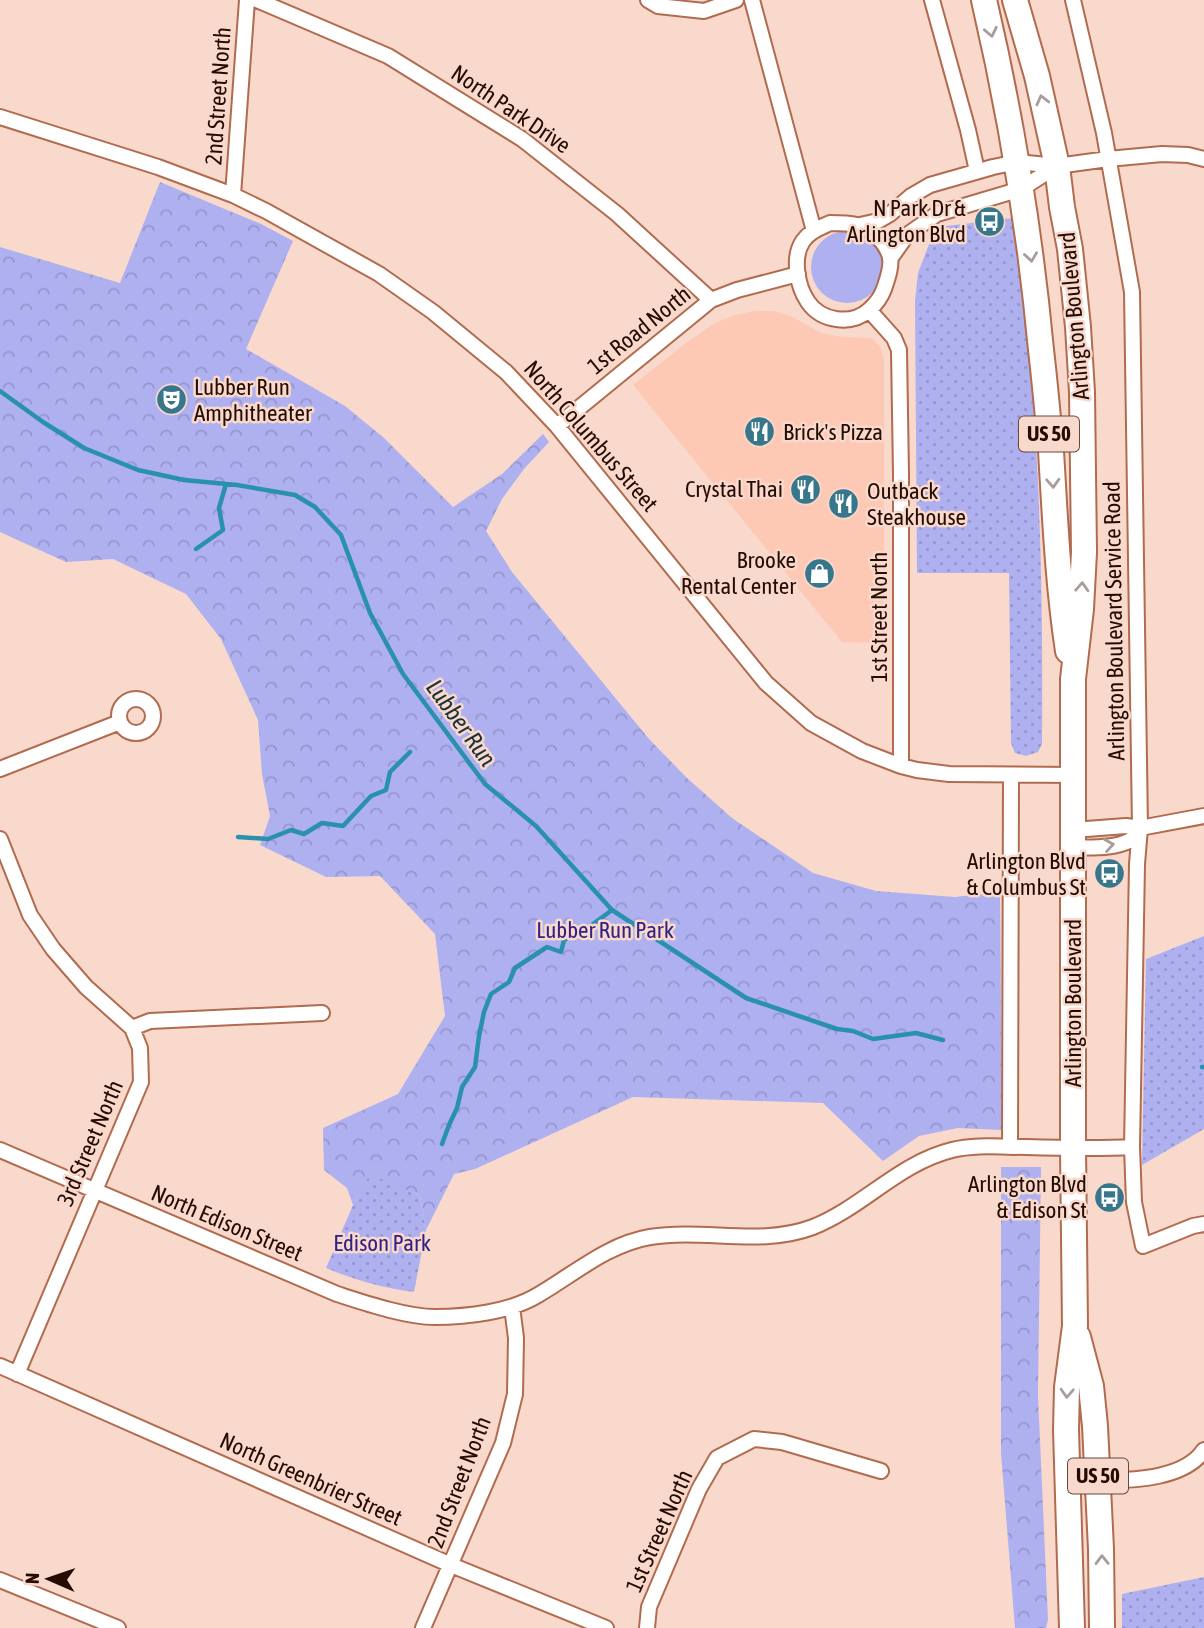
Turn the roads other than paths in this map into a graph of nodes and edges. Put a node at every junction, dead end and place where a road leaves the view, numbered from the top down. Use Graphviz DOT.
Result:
graph roads {
  1 [pos="247,0"];
  2 [pos="257,0"];
  3 [pos="648,0"];
  4 [pos="736,0"];
  5 [pos="752,0"];
  6 [pos="932,0"];
  7 [pos="984,0"];
  8 [pos="1016,0"];
  9 [pos="1073,0"];
  10 [pos="0,117"];
  11 [pos="1108,159"];
  12 [pos="1204,159"];
  13 [pos="1017,162"];
  14 [pos="1057,166"];
  15 [pos="977,171"];
  16 [pos="1021,189"];
  17 [pos="233,195"];
  18 [pos="860,225"];
  19 [pos="814,230"];
  20 [pos="890,259"];
  21 [pos="798,274"];
  22 [pos="711,300"];
  23 [pos="869,310"];
  24 [pos="557,426"];
  25 [pos="1073,680"];
  26 [pos="120,722"];
  27 [pos="901,766"];
  28 [pos="0,769"];
  29 [pos="1011,775"];
  30 [pos="1073,775"];
  31 [pos="1204,816"];
  32 [pos="1140,828"];
  33 [pos="0,839"];
  34 [pos="1073,839"];
  35 [pos="322,1013"];
  36 [pos="132,1028"];
  37 [pos="1010,1147"];
  38 [pos="1132,1147"];
  39 [pos="1073,1148"];
  40 [pos="0,1150"];
  41 [pos="95,1191"];
  42 [pos="1204,1224"];
  43 [pos="512,1307"];
  44 [pos="1075,1326"];
  45 [pos="0,1366"];
  46 [pos="17,1374"];
  47 [pos="1204,1450"];
  48 [pos="881,1471"];
  49 [pos="1098,1481"];
  50 [pos="451,1565"];
  51 [pos="0,1580"];
  52 [pos="118,1628"];
  53 [pos="423,1628"];
  54 [pos="606,1628"];
  55 [pos="647,1628"];
  56 [pos="1072,1628"];
  57 [pos="1102,1628"];
  1 -- 17 [label="street, 2nd Street North"];
  2 -- 22 [label="street, North Park Drive"];
  3 -- 4 [label="street"];
  5 -- 19 [label="street"];
  6 -- 15 [label="street"];
  7 -- 13 [label="highway, Arlington Boulevard / US 50, one-way"];
  14 -- 8 [label="highway, Arlington Boulevard / US 50, one-way"];
  9 -- 11 [label="street, Arlington Boulevard Service Road"];
  10 -- 17 [label="street, North Columbus Street"];
  11 -- 12 [label="street"];
  11 -- 14 [label="street"];
  11 -- 32 [label="street, Arlington Boulevard Service Road"];
  13 -- 14 [label="street"];
  13 -- 15 [label="street"];
  13 -- 16 [label="highway, Arlington Boulevard / US 50"];
  14 -- 16 [label="street"];
  25 -- 14 [label="highway, Arlington Boulevard / US 50, one-way"];
  15 -- 18 [label="street"];
  16 -- 20 [label="street"];
  16 -- 25 [label="highway, Arlington Boulevard / US 50, one-way"];
  17 -- 24 [label="street, North Columbus Street"];
  18 -- 19 [label="street"];
  18 -- 20 [label="street"];
  19 -- 21 [label="street"];
  20 -- 23 [label="street"];
  21 -- 22 [label="street, 1st Road North"];
  21 -- 23 [label="street"];
  22 -- 24 [label="street, 1st Road North"];
  23 -- 27 [label="street, 1st Street North"];
  24 -- 27 [label="street, North Columbus Street"];
  25 -- 30 [label="highway, Arlington Boulevard / US 50"];
  26 -- 28 [label="street"];
  27 -- 29 [label="street, North Columbus Street"];
  29 -- 30 [label="street, North Columbus Street"];
  29 -- 37 [label="street"];
  30 -- 34 [label="highway, Arlington Boulevard / US 50"];
  31 -- 32 [label="street"];
  32 -- 34 [label="street"];
  32 -- 38 [label="street, Arlington Boulevard Service Road"];
  33 -- 36 [label="street"];
  34 -- 39 [label="highway, Arlington Boulevard / US 50"];
  35 -- 36 [label="street"];
  36 -- 41 [label="street, 3rd Street North"];
  37 -- 39 [label="street, North Edison Street"];
  37 -- 43 [label="street, North Edison Street"];
  38 -- 39 [label="street, North Edison Street"];
  38 -- 42 [label="street, Arlington Boulevard Service Road"];
  39 -- 44 [label="highway, Arlington Boulevard / US 50"];
  40 -- 41 [label="street, North Edison Street"];
  41 -- 43 [label="street, North Edison Street"];
  41 -- 46 [label="street, 3rd Street North"];
  43 -- 50 [label="street, 2nd Street North"];
  44 -- 49 [label="highway, Arlington Boulevard / US 50"];
  44 -- 56 [label="highway, Arlington Boulevard / US 50, one-way"];
  45 -- 46 [label="street, North Greenbrier Street"];
  46 -- 50 [label="street, North Greenbrier Street"];
  47 -- 49 [label="street"];
  48 -- 55 [label="street, 1st Street North"];
  57 -- 49 [label="highway, Arlington Boulevard / US 50, one-way"];
  50 -- 53 [label="street, 2nd Street North"];
  50 -- 54 [label="street, North Greenbrier Street"];
  51 -- 52 [label="street"];
}
